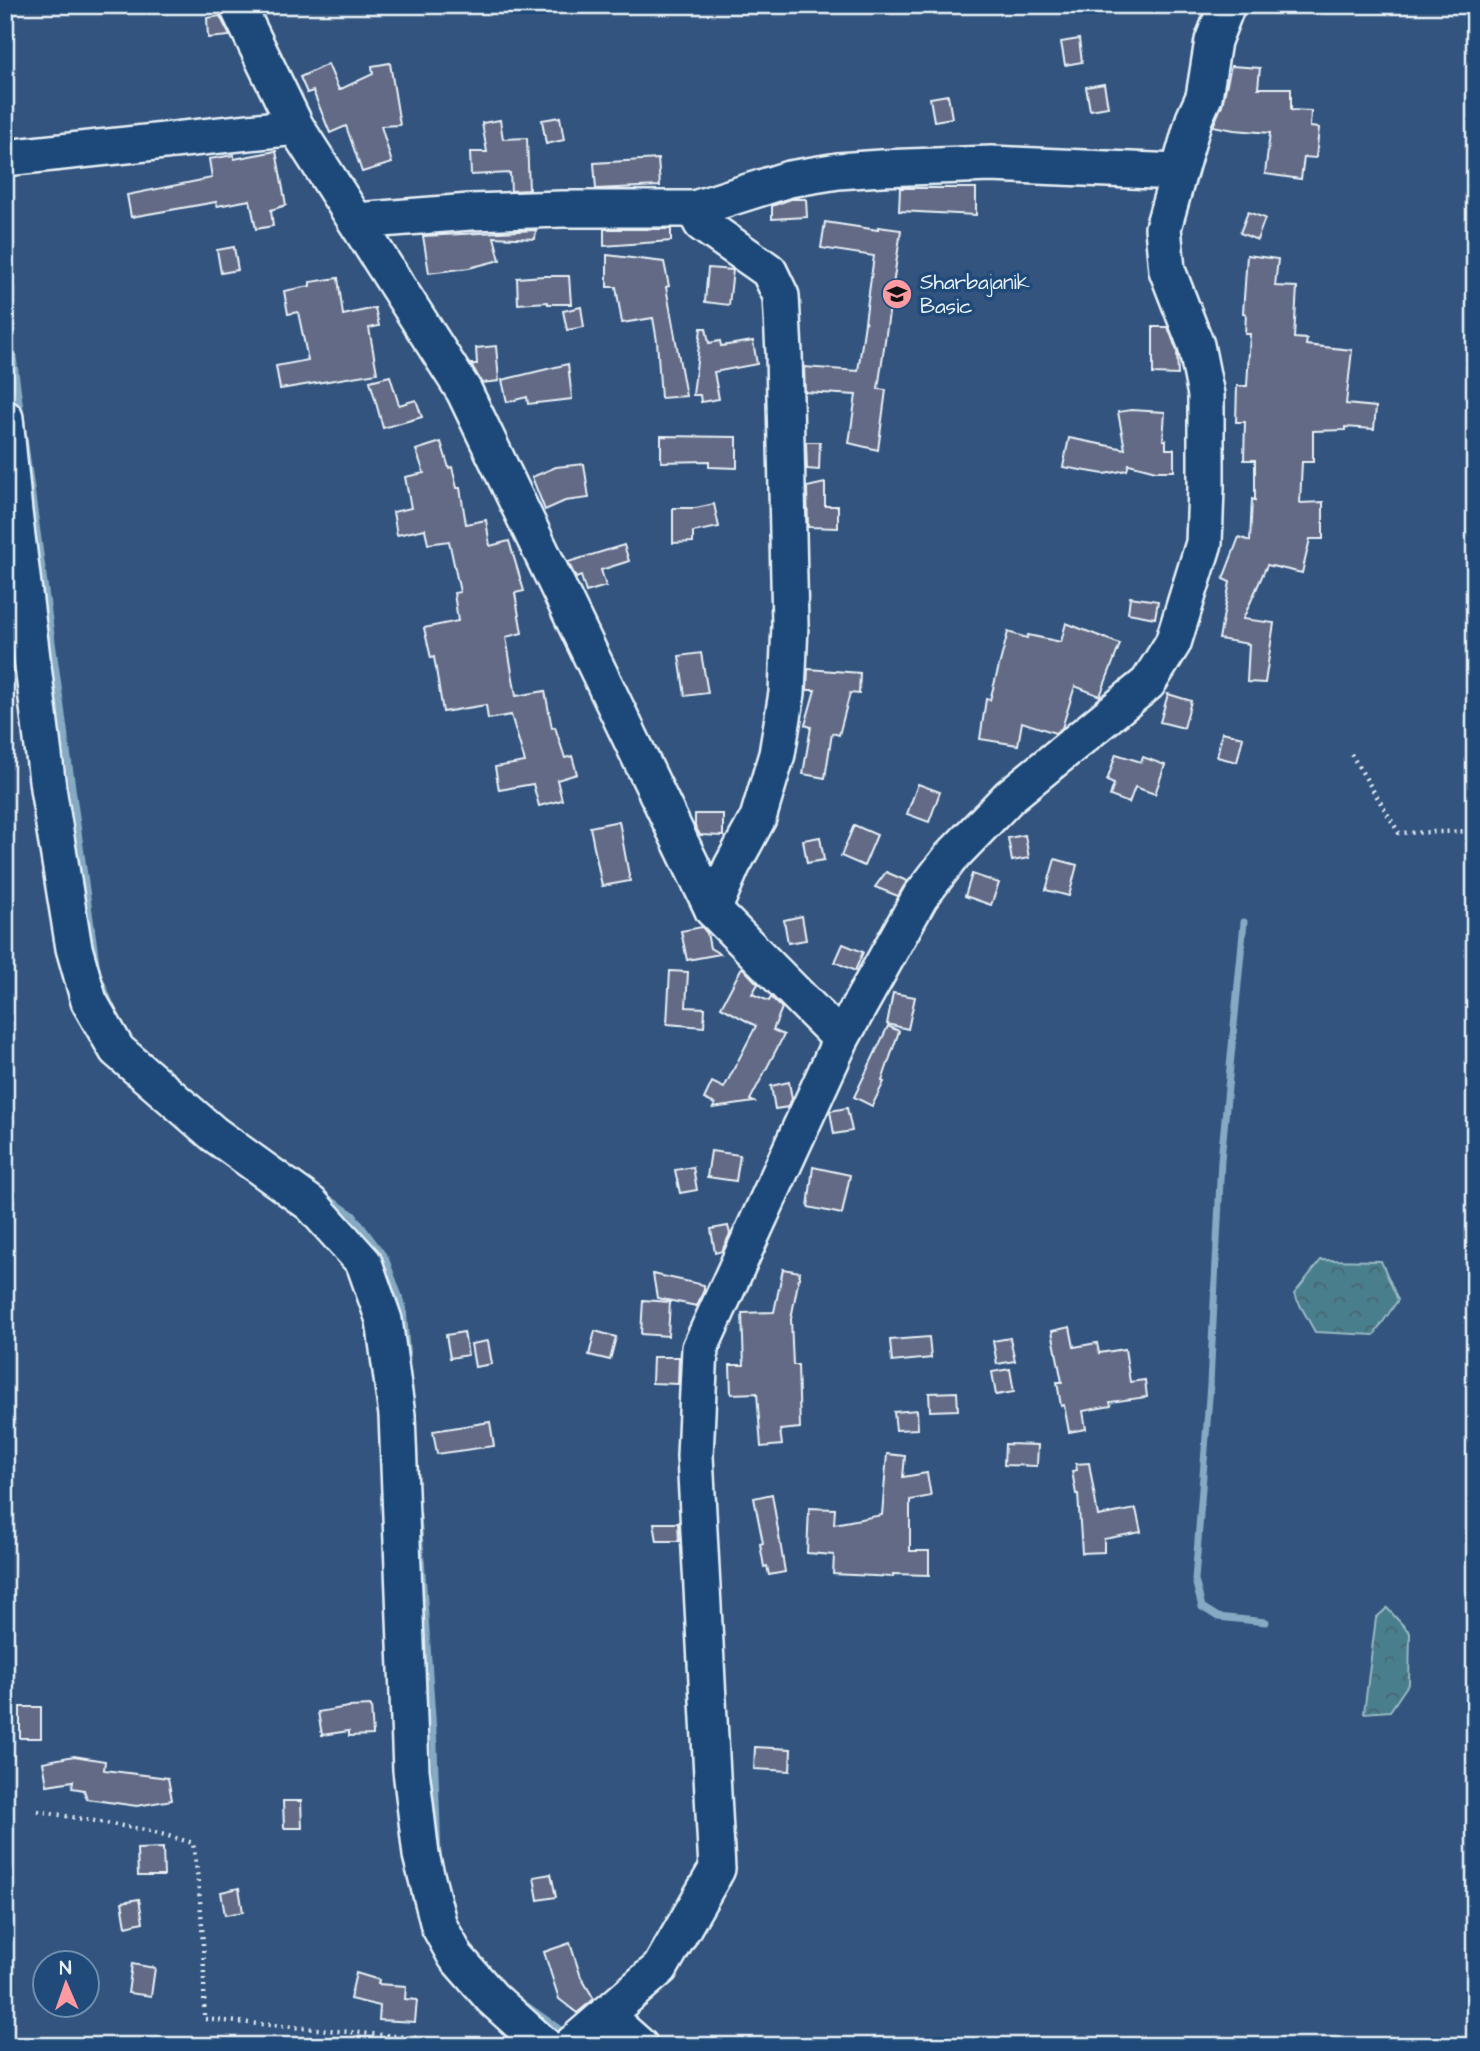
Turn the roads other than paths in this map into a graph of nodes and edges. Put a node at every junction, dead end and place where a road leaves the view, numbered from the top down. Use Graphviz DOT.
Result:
graph roads {
  1 [pos="237,5"];
  2 [pos="1227,5"];
  3 [pos="296,127"];
  4 [pos="5,158"];
  5 [pos="1178,172"];
  6 [pos="694,209"];
  7 [pos="356,221"];
  8 [pos="5,418"];
  9 [pos="713,911"];
  10 [pos="841,1039"];
  11 [pos="605,2015"];
  12 [pos="537,2038"];
  13 [pos="570,2046"];
  14 [pos="640,2046"];
  1 -- 3 [label="street"];
  2 -- 5 [label="street"];
  3 -- 4 [label="street"];
  3 -- 7 [label="street"];
  5 -- 6 [label="street"];
  5 -- 10 [label="street"];
  6 -- 7 [label="street"];
  6 -- 9 [label="street"];
  7 -- 9 [label="street"];
  8 -- 12 [label="street"];
  9 -- 10 [label="street"];
  10 -- 11 [label="street"];
  11 -- 13 [label="street"];
  11 -- 14 [label="street"];
}
